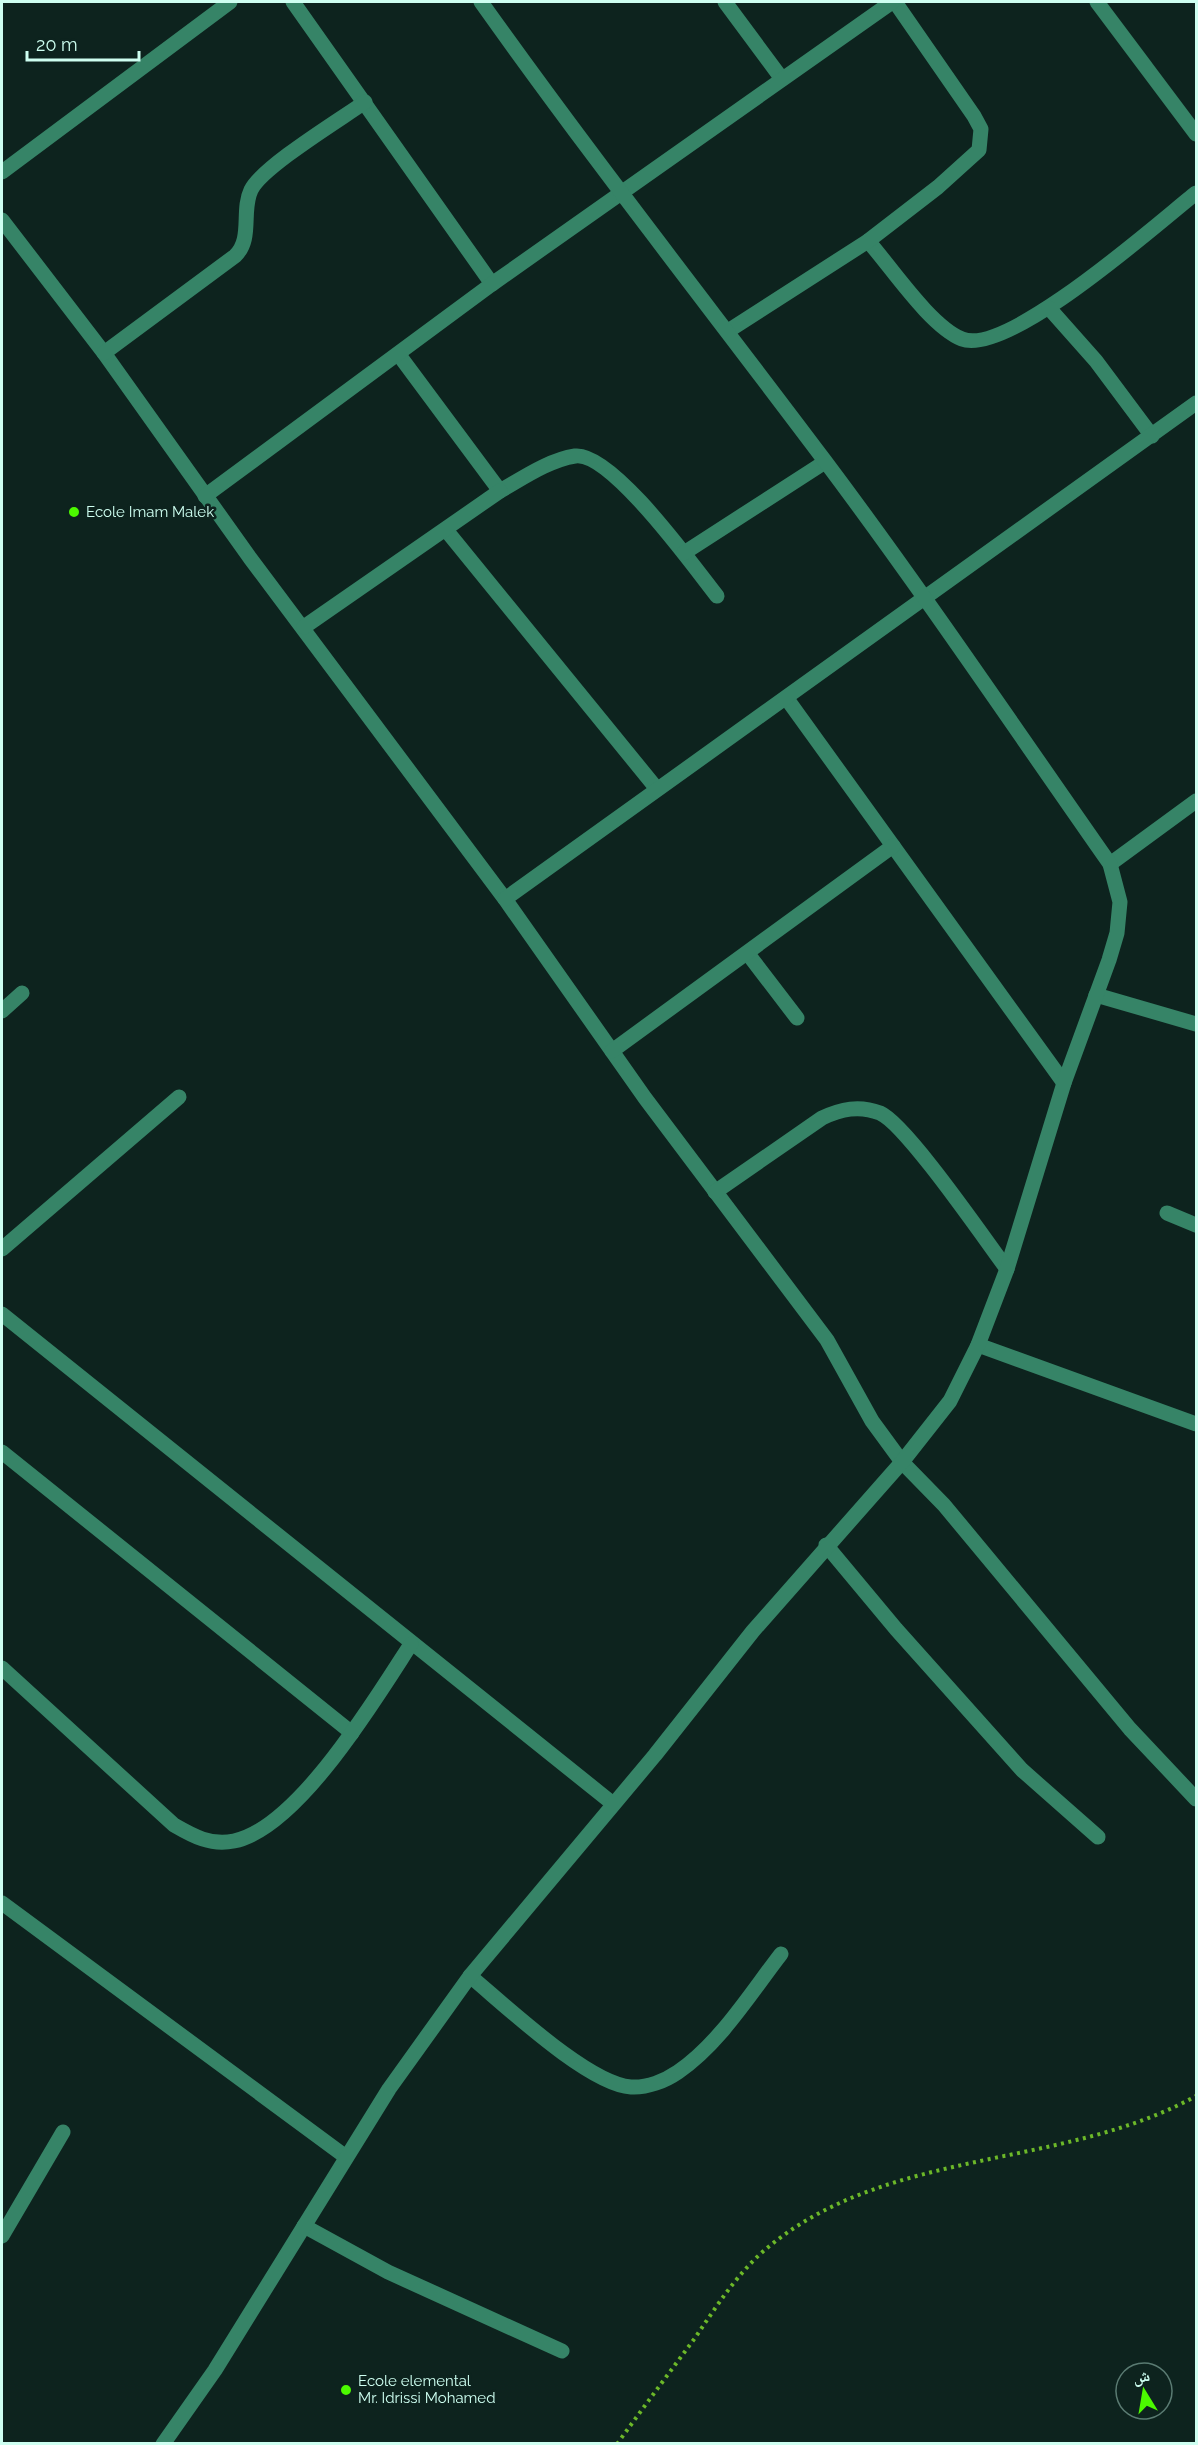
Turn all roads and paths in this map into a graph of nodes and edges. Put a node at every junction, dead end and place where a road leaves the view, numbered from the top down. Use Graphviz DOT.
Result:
graph roads {
  1 [pos="230,2"];
  2 [pos="293,2"];
  3 [pos="481,2"];
  4 [pos="725,2"];
  5 [pos="893,2"];
  6 [pos="1097,2"];
  7 [pos="782,79"];
  8 [pos="365,102"];
  9 [pos="1197,134"];
  10 [pos="2,172"];
  11 [pos="622,193"];
  12 [pos="1197,193"];
  13 [pos="2,220"];
  14 [pos="868,241"];
  15 [pos="492,284"];
  16 [pos="1049,308"];
  17 [pos="728,331"];
  18 [pos="104,353"];
  19 [pos="399,355"];
  20 [pos="1197,403"];
  21 [pos="1152,436"];
  22 [pos="825,462"];
  23 [pos="500,491"];
  24 [pos="205,496"];
  25 [pos="446,530"];
  26 [pos="684,554"];
  27 [pos="717,596"];
  28 [pos="924,598"];
  29 [pos="304,627"];
  30 [pos="787,699"];
  31 [pos="657,789"];
  32 [pos="1195,804"];
  33 [pos="893,846"];
  34 [pos="1110,864"];
  35 [pos="505,899"];
  36 [pos="748,954"];
  37 [pos="22,993"];
  38 [pos="1096,996"];
  39 [pos="2,1011"];
  40 [pos="797,1018"];
  41 [pos="1197,1024"];
  42 [pos="612,1050"];
  43 [pos="1064,1083"];
  44 [pos="179,1097"];
  45 [pos="715,1192"];
  46 [pos="1167,1213"];
  47 [pos="1197,1225"];
  48 [pos="2,1249"];
  49 [pos="1007,1269"];
  50 [pos="2,1314"];
  51 [pos="978,1345"];
  52 [pos="1197,1425"];
  53 [pos="2,1452"];
  54 [pos="902,1462"];
  55 [pos="826,1545"];
  56 [pos="411,1644"];
  57 [pos="2,1668"];
  58 [pos="352,1732"];
  59 [pos="1197,1799"];
  60 [pos="612,1803"];
  61 [pos="1098,1837"];
  62 [pos="2,1903"];
  63 [pos="781,1954"];
  64 [pos="470,1976"];
  65 [pos="1197,2096"];
  66 [pos="63,2132"];
  67 [pos="346,2157"];
  68 [pos="304,2226"];
  69 [pos="2,2236"];
  70 [pos="562,2351"];
  71 [pos="162,2444"];
  72 [pos="617,2444"];
  1 -- 10 [label="street"];
  2 -- 8 [label="street"];
  3 -- 11 [label="street"];
  4 -- 7 [label="street"];
  5 -- 7 [label="street"];
  5 -- 14 [label="street"];
  6 -- 9 [label="street"];
  7 -- 11 [label="street"];
  8 -- 15 [label="street"];
  8 -- 18 [label="street"];
  11 -- 15 [label="street"];
  11 -- 17 [label="street"];
  12 -- 16 [label="street"];
  13 -- 18 [label="street"];
  14 -- 16 [label="street"];
  14 -- 17 [label="street"];
  15 -- 19 [label="street"];
  16 -- 21 [label="street"];
  17 -- 22 [label="street"];
  18 -- 24 [label="street"];
  19 -- 23 [label="street"];
  19 -- 24 [label="street"];
  20 -- 21 [label="street"];
  21 -- 28 [label="street"];
  22 -- 26 [label="street"];
  22 -- 28 [label="street"];
  23 -- 25 [label="street"];
  23 -- 26 [label="street"];
  24 -- 29 [label="street"];
  25 -- 29 [label="street"];
  25 -- 31 [label="street"];
  26 -- 27 [label="street"];
  28 -- 30 [label="street"];
  28 -- 34 [label="street"];
  29 -- 35 [label="street"];
  30 -- 31 [label="street"];
  30 -- 33 [label="street"];
  31 -- 35 [label="street"];
  32 -- 34 [label="street"];
  33 -- 36 [label="street"];
  33 -- 43 [label="street"];
  34 -- 38 [label="street"];
  35 -- 42 [label="street"];
  36 -- 40 [label="street"];
  36 -- 42 [label="street"];
  37 -- 39 [label="street"];
  38 -- 41 [label="street"];
  38 -- 43 [label="street"];
  42 -- 45 [label="street"];
  43 -- 49 [label="street"];
  44 -- 48 [label="street"];
  45 -- 49 [label="street"];
  45 -- 54 [label="street"];
  46 -- 47 [label="street"];
  49 -- 51 [label="street"];
  50 -- 56 [label="street"];
  51 -- 52 [label="street"];
  51 -- 54 [label="street"];
  53 -- 58 [label="street"];
  54 -- 55 [label="street"];
  54 -- 59 [label="street"];
  55 -- 60 [label="street"];
  55 -- 61 [label="street"];
  56 -- 58 [label="street"];
  56 -- 60 [label="street"];
  57 -- 58 [label="street"];
  60 -- 64 [label="street"];
  62 -- 67 [label="street"];
  63 -- 64 [label="street"];
  64 -- 67 [label="street"];
  65 -- 72 [label="path"];
  66 -- 69 [label="street"];
  67 -- 68 [label="street"];
  68 -- 70 [label="street"];
  68 -- 71 [label="street"];
}
